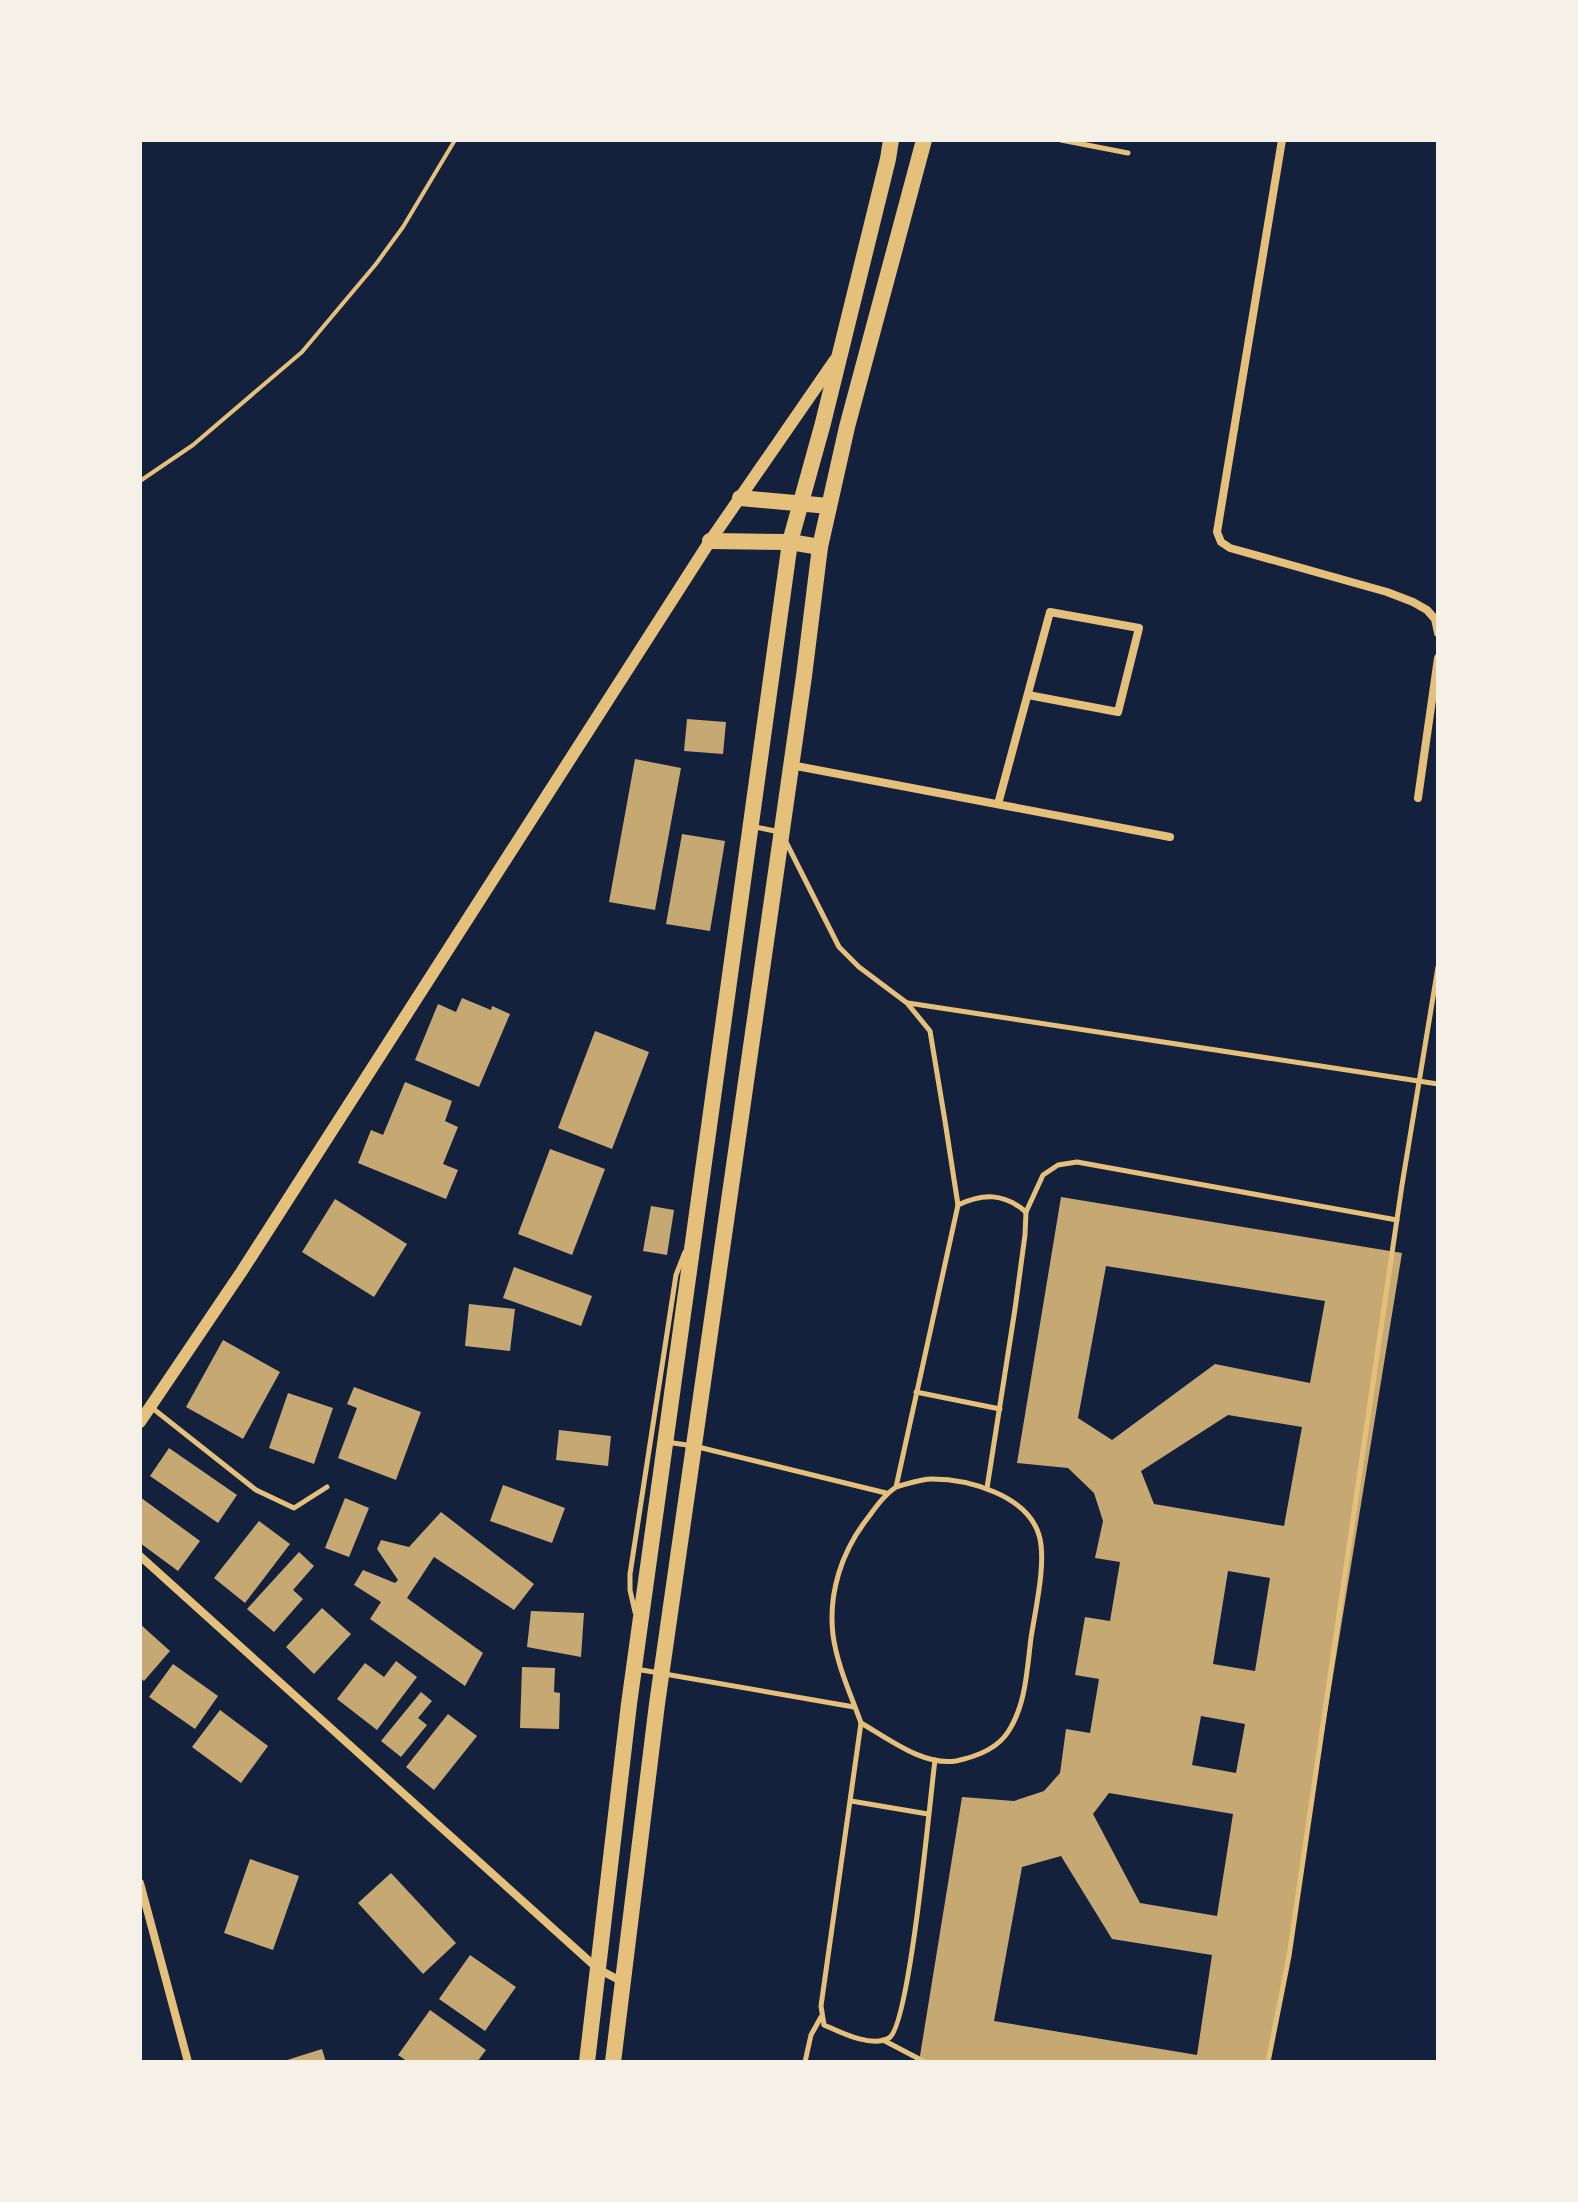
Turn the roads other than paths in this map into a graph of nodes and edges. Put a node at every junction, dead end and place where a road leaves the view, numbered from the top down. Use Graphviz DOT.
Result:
graph roads {
  1 [pos="891,140"];
  2 [pos="924,140"];
  3 [pos="1061,140"];
  4 [pos="1282,140"];
  5 [pos="1128,153"];
  6 [pos="840,352"];
  7 [pos="740,498"];
  8 [pos="800,504"];
  9 [pos="829,506"];
  10 [pos="710,541"];
  11 [pos="790,542"];
  12 [pos="820,547"];
  13 [pos="1438,633"];
  14 [pos="1438,658"];
  15 [pos="1028,695"];
  16 [pos="791,765"];
  17 [pos="1418,798"];
  18 [pos="998,804"];
  19 [pos="750,826"];
  20 [pos="781,832"];
  21 [pos="1170,837"];
  22 [pos="1438,967"];
  23 [pos="907,1003"];
  24 [pos="1420,1081"];
  25 [pos="1438,1084"];
  26 [pos="958,1205"];
  27 [pos="1026,1212"];
  28 [pos="1398,1220"];
  29 [pos="694,1236"];
  30 [pos="916,1392"];
  31 [pos="150,1406"];
  32 [pos="1000,1409"];
  33 [pos="140,1422"];
  34 [pos="665,1442"];
  35 [pos="694,1446"];
  36 [pos="327,1487"];
  37 [pos="896,1487"];
  38 [pos="987,1488"];
  39 [pos="887,1493"];
  40 [pos="140,1556"];
  41 [pos="640,1628"];
  42 [pos="634,1669"];
  43 [pos="661,1675"];
  44 [pos="855,1708"];
  45 [pos="861,1723"];
  46 [pos="935,1760"];
  47 [pos="851,1801"];
  48 [pos="928,1814"];
  49 [pos="140,1883"];
  50 [pos="598,1969"];
  51 [pos="623,1982"];
  52 [pos="821,2016"];
  53 [pos="882,2040"];
  54 [pos="188,2062"];
  55 [pos="587,2062"];
  56 [pos="613,2062"];
  57 [pos="805,2062"];
  58 [pos="925,2062"];
  59 [pos="1268,2062"];
  60 [pos="1276,2062"];
  1 -- 6 [label="main road"];
  2 -- 9 [label="main road"];
  3 -- 5 [label="lane"];
  4 -- 13 [label="street"];
  6 -- 7 [label="street"];
  6 -- 8 [label="main road"];
  7 -- 8 [label="main road"];
  7 -- 10 [label="street"];
  8 -- 9 [label="main road"];
  8 -- 11 [label="main road"];
  9 -- 12 [label="main road"];
  10 -- 11 [label="main road"];
  10 -- 31 [label="street"];
  11 -- 12 [label="main road"];
  11 -- 19 [label="main road"];
  12 -- 16 [label="main road"];
  14 -- 17 [label="street"];
  15 -- 15 [label="street"];
  15 -- 18 [label="street"];
  16 -- 18 [label="street"];
  16 -- 20 [label="main road"];
  18 -- 21 [label="street"];
  19 -- 20 [label="lane"];
  19 -- 29 [label="main road"];
  20 -- 23 [label="lane"];
  20 -- 35 [label="main road"];
  22 -- 24 [label="lane"];
  23 -- 24 [label="lane"];
  23 -- 26 [label="lane"];
  24 -- 25 [label="lane"];
  24 -- 28 [label="lane"];
  26 -- 27 [label="lane"];
  26 -- 30 [label="lane"];
  27 -- 28 [label="lane"];
  27 -- 32 [label="lane"];
  28 -- 59 [label="lane"];
  29 -- 34 [label="main road"];
  29 -- 41 [label="lane"];
  30 -- 32 [label="lane"];
  30 -- 37 [label="lane"];
  31 -- 33 [label="street"];
  31 -- 36 [label="lane"];
  32 -- 38 [label="lane"];
  34 -- 35 [label="lane"];
  34 -- 41 [label="main road"];
  35 -- 39 [label="lane"];
  35 -- 43 [label="main road"];
  37 -- 38 [label="lane"];
  37 -- 39 [label="lane"];
  38 -- 46 [label="lane"];
  39 -- 44 [label="lane"];
  40 -- 50 [label="street"];
  41 -- 42 [label="main road"];
  42 -- 43 [label="lane"];
  42 -- 50 [label="main road"];
  43 -- 44 [label="lane"];
  43 -- 51 [label="main road"];
  44 -- 45 [label="lane"];
  45 -- 46 [label="lane"];
  45 -- 47 [label="lane"];
  46 -- 48 [label="lane"];
  47 -- 48 [label="lane"];
  47 -- 52 [label="lane"];
  48 -- 53 [label="lane"];
  49 -- 54 [label="street"];
  50 -- 51 [label="street"];
  50 -- 55 [label="main road"];
  51 -- 56 [label="main road"];
  52 -- 53 [label="lane"];
  52 -- 57 [label="lane"];
  53 -- 58 [label="lane"];
  59 -- 60 [label="lane"];
}
